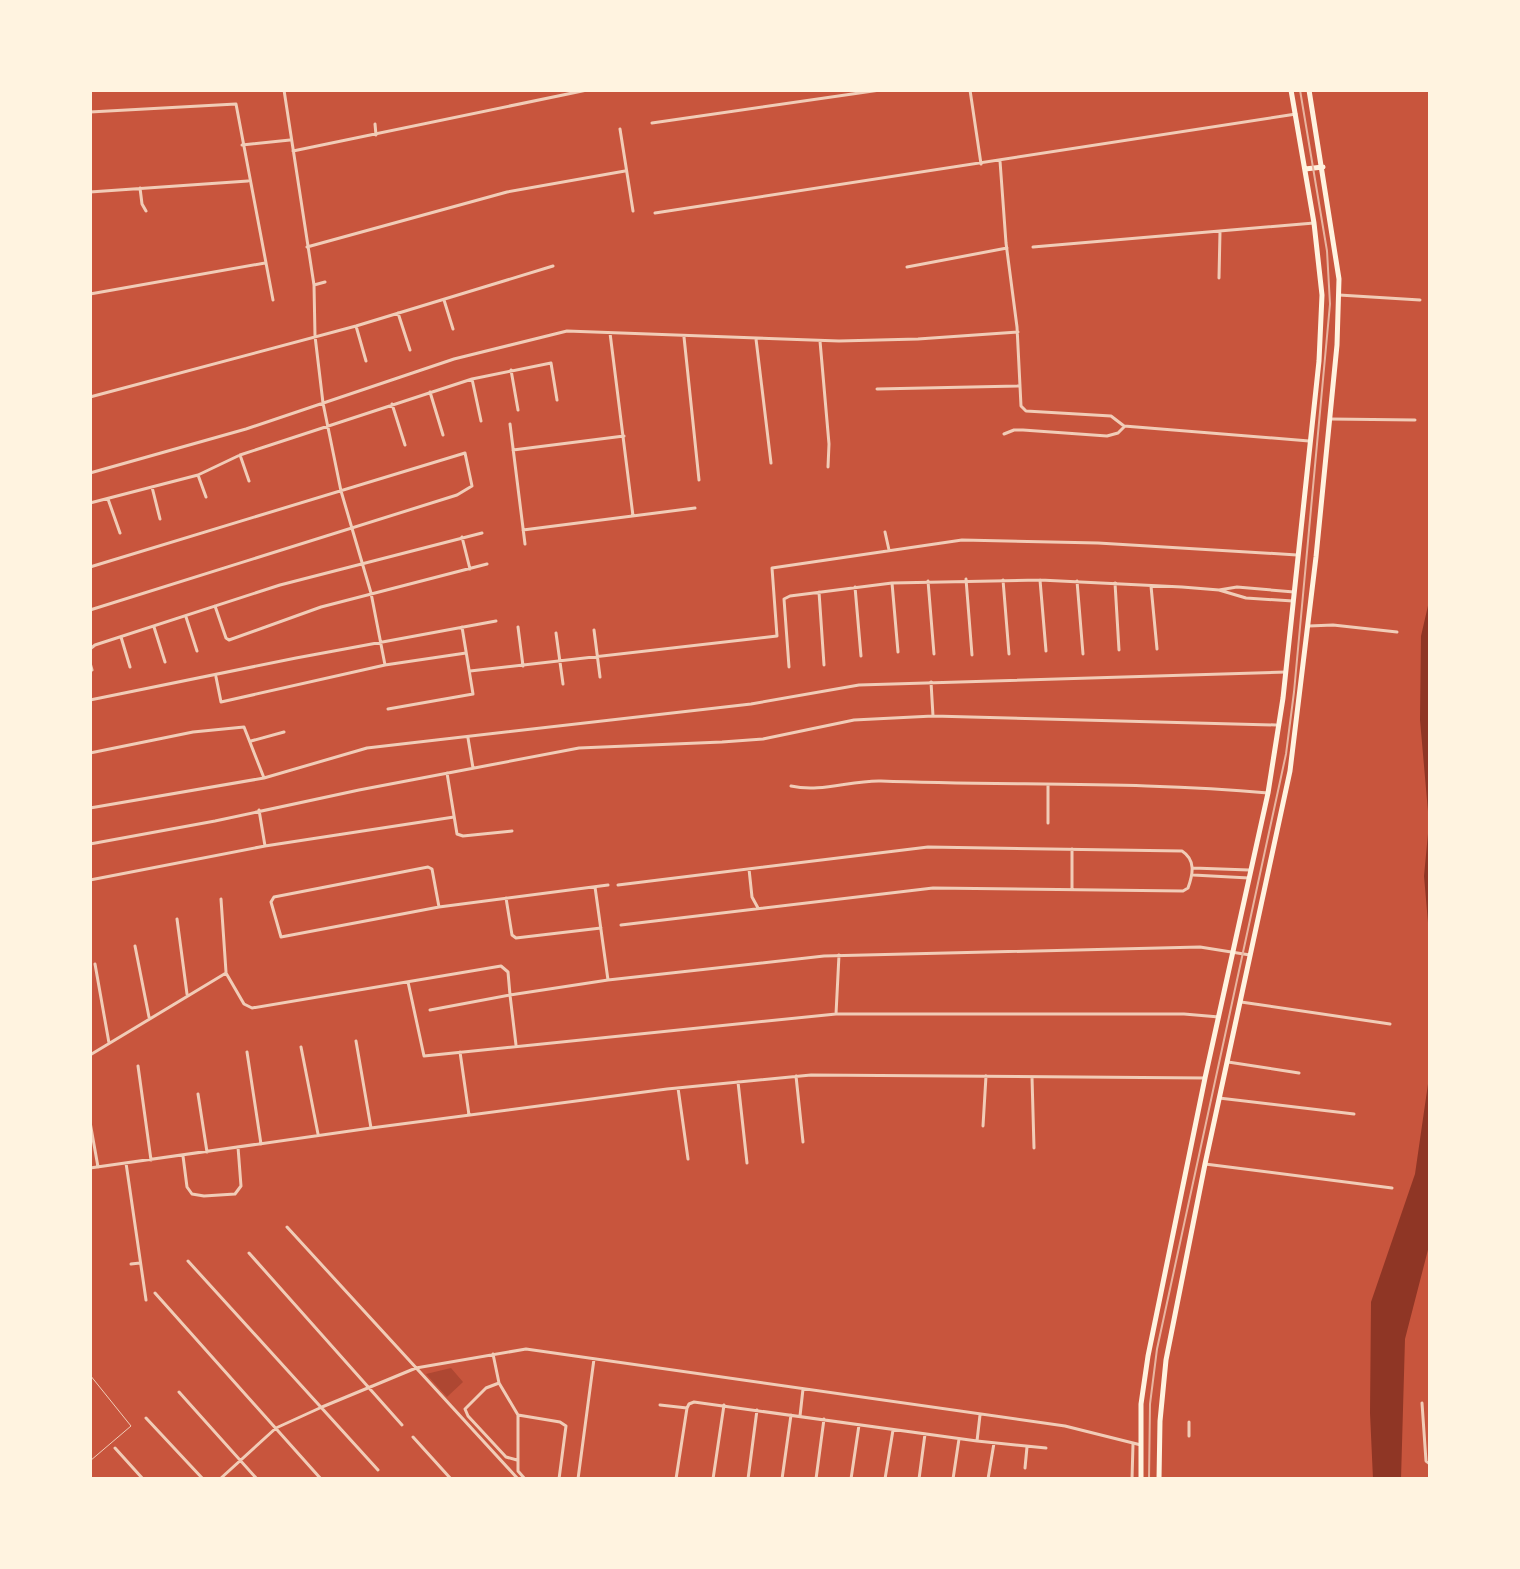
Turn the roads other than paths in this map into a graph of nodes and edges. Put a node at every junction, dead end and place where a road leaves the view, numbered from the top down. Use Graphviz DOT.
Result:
graph roads {
  1 [pos="284,90"];
  2 [pos="587,90"];
  3 [pos="880,90"];
  4 [pos="970,90"];
  5 [pos="1291,90"];
  6 [pos="1309,90"];
  7 [pos="90,112"];
  8 [pos="1296,114"];
  9 [pos="652,123"];
  10 [pos="375,124"];
  11 [pos="620,129"];
  12 [pos="376,135"];
  13 [pos="290,140"];
  14 [pos="242,145"];
  15 [pos="292,152"];
  16 [pos="1000,161"];
  17 [pos="981,164"];
  18 [pos="1323,167"];
  19 [pos="1305,169"];
  20 [pos="625,171"];
  21 [pos="248,181"];
  22 [pos="140,188"];
  23 [pos="90,192"];
  24 [pos="146,211"];
  25 [pos="633,211"];
  26 [pos="655,213"];
  27 [pos="1314,223"];
  28 [pos="1220,232"];
  29 [pos="307,247"];
  30 [pos="1033,247"];
  31 [pos="1007,248"];
  32 [pos="265,263"];
  33 [pos="553,266"];
  34 [pos="907,267"];
  35 [pos="1219,278"];
  36 [pos="325,282"];
  37 [pos="314,285"];
  38 [pos="90,294"];
  39 [pos="1339,295"];
  40 [pos="273,300"];
  41 [pos="444,300"];
  42 [pos="1420,300"];
  43 [pos="398,313"];
  44 [pos="356,326"];
  45 [pos="453,329"];
  46 [pos="610,331"];
  47 [pos="1018,332"];
  48 [pos="315,336"];
  49 [pos="684,337"];
  50 [pos="756,339"];
  51 [pos="820,341"];
  52 [pos="410,350"];
  53 [pos="366,361"];
  54 [pos="511,370"];
  55 [pos="472,379"];
  56 [pos="1020,386"];
  57 [pos="877,389"];
  58 [pos="430,392"];
  59 [pos="90,397"];
  60 [pos="557,400"];
  61 [pos="323,403"];
  62 [pos="392,404"];
  63 [pos="518,410"];
  64 [pos="1330,419"];
  65 [pos="1415,420"];
  66 [pos="481,421"];
  67 [pos="510,424"];
  68 [pos="1124,426"];
  69 [pos="328,427"];
  70 [pos="1004,434"];
  71 [pos="443,435"];
  72 [pos="624,436"];
  73 [pos="1309,441"];
  74 [pos="405,445"];
  75 [pos="513,450"];
  76 [pos="240,455"];
  77 [pos="771,463"];
  78 [pos="828,467"];
  79 [pos="90,473"];
  80 [pos="198,475"];
  81 [pos="699,480"];
  82 [pos="249,481"];
  83 [pos="152,487"];
  84 [pos="341,491"];
  85 [pos="206,497"];
  86 [pos="108,498"];
  87 [pos="90,503"];
  88 [pos="695,508"];
  89 [pos="633,516"];
  90 [pos="160,519"];
  91 [pos="353,528"];
  92 [pos="523,530"];
  93 [pos="885,532"];
  94 [pos="120,533"];
  95 [pos="482,533"];
  96 [pos="462,537"];
  97 [pos="525,544"];
  98 [pos="889,550"];
  99 [pos="1297,555"];
  100 [pos="362,563"];
  101 [pos="487,564"];
  102 [pos="90,567"];
  103 [pos="470,569"];
  104 [pos="966,579"];
  105 [pos="1003,580"];
  106 [pos="1040,580"];
  107 [pos="928,581"];
  108 [pos="1077,581"];
  109 [pos="892,583"];
  110 [pos="1115,583"];
  111 [pos="1151,586"];
  112 [pos="855,587"];
  113 [pos="1219,590"];
  114 [pos="819,592"];
  115 [pos="1294,592"];
  116 [pos="371,593"];
  117 [pos="1293,601"];
  118 [pos="215,606"];
  119 [pos="90,610"];
  120 [pos="186,616"];
  121 [pos="496,621"];
  122 [pos="153,626"];
  123 [pos="1309,626"];
  124 [pos="462,627"];
  125 [pos="518,627"];
  126 [pos="594,630"];
  127 [pos="1397,632"];
  128 [pos="556,633"];
  129 [pos="121,637"];
  130 [pos="382,644"];
  131 [pos="90,649"];
  132 [pos="1157,649"];
  133 [pos="1119,650"];
  134 [pos="197,651"];
  135 [pos="1046,651"];
  136 [pos="898,652"];
  137 [pos="466,653"];
  138 [pos="934,654"];
  139 [pos="1009,654"];
  140 [pos="1083,654"];
  141 [pos="597,655"];
  142 [pos="972,655"];
  143 [pos="861,656"];
  144 [pos="560,661"];
  145 [pos="165,662"];
  146 [pos="90,663"];
  147 [pos="385,665"];
  148 [pos="824,665"];
  149 [pos="523,666"];
  150 [pos="130,667"];
  151 [pos="789,667"];
  152 [pos="92,670"];
  153 [pos="470,671"];
  154 [pos="1286,672"];
  155 [pos="216,676"];
  156 [pos="600,677"];
  157 [pos="931,682"];
  158 [pos="563,684"];
  159 [pos="90,700"];
  160 [pos="388,709"];
  161 [pos="933,716"];
  162 [pos="1280,725"];
  163 [pos="284,732"];
  164 [pos="468,738"];
  165 [pos="251,741"];
  166 [pos="90,753"];
  167 [pos="473,768"];
  168 [pos="447,773"];
  169 [pos="264,778"];
  170 [pos="1048,785"];
  171 [pos="791,786"];
  172 [pos="1268,793"];
  173 [pos="90,808"];
  174 [pos="259,810"];
  175 [pos="454,817"];
  176 [pos="1048,823"];
  177 [pos="512,831"];
  178 [pos="90,844"];
  179 [pos="265,846"];
  180 [pos="1072,849"];
  181 [pos="1193,868"];
  182 [pos="749,869"];
  183 [pos="1251,870"];
  184 [pos="1192,875"];
  185 [pos="1249,878"];
  186 [pos="90,880"];
  187 [pos="608,885"];
  188 [pos="618,885"];
  189 [pos="595,887"];
  190 [pos="1072,889"];
  191 [pos="506,898"];
  192 [pos="221,899"];
  193 [pos="439,907"];
  194 [pos="758,909"];
  195 [pos="177,919"];
  196 [pos="621,925"];
  197 [pos="601,928"];
  198 [pos="135,946"];
  199 [pos="1234,952"];
  200 [pos="839,955"];
  201 [pos="1252,955"];
  202 [pos="95,964"];
  203 [pos="226,973"];
  204 [pos="608,980"];
  205 [pos="408,981"];
  206 [pos="187,994"];
  207 [pos="510,995"];
  208 [pos="1241,1002"];
  209 [pos="430,1010"];
  210 [pos="836,1014"];
  211 [pos="149,1017"];
  212 [pos="1219,1017"];
  213 [pos="1390,1024"];
  214 [pos="356,1041"];
  215 [pos="109,1043"];
  216 [pos="516,1045"];
  217 [pos="301,1047"];
  218 [pos="459,1051"];
  219 [pos="247,1052"];
  220 [pos="90,1055"];
  221 [pos="1228,1062"];
  222 [pos="138,1066"];
  223 [pos="1299,1073"];
  224 [pos="796,1076"];
  225 [pos="986,1076"];
  226 [pos="1032,1077"];
  227 [pos="1205,1078"];
  228 [pos="738,1082"];
  229 [pos="678,1088"];
  230 [pos="198,1094"];
  231 [pos="1219,1098"];
  232 [pos="1354,1114"];
  233 [pos="469,1115"];
  234 [pos="90,1122"];
  235 [pos="983,1126"];
  236 [pos="371,1128"];
  237 [pos="318,1135"];
  238 [pos="803,1142"];
  239 [pos="261,1144"];
  240 [pos="238,1147"];
  241 [pos="1034,1148"];
  242 [pos="207,1152"];
  243 [pos="182,1155"];
  244 [pos="688,1159"];
  245 [pos="151,1160"];
  246 [pos="126,1163"];
  247 [pos="747,1163"];
  248 [pos="1205,1164"];
  249 [pos="98,1167"];
  250 [pos="90,1168"];
  251 [pos="1392,1188"];
  252 [pos="287,1227"];
  253 [pos="249,1253"];
  254 [pos="188,1261"];
  255 [pos="140,1263"];
  256 [pos="131,1264"];
  257 [pos="155,1293"];
  258 [pos="146,1300"];
  259 [pos="493,1354"];
  260 [pos="594,1359"];
  261 [pos="416,1368"];
  262 [pos="90,1375"];
  263 [pos="499,1383"];
  264 [pos="368,1389"];
  265 [pos="803,1389"];
  266 [pos="179,1392"];
  267 [pos="1422,1403"];
  268 [pos="660,1405"];
  269 [pos="724,1405"];
  270 [pos="322,1407"];
  271 [pos="687,1408"];
  272 [pos="757,1410"];
  273 [pos="518,1415"];
  274 [pos="791,1415"];
  275 [pos="980,1415"];
  276 [pos="800,1416"];
  277 [pos="146,1418"];
  278 [pos="824,1419"];
  279 [pos="1189,1422"];
  280 [pos="402,1425"];
  281 [pos="859,1425"];
  282 [pos="276,1428"];
  283 [pos="893,1430"];
  284 [pos="925,1434"];
  285 [pos="1189,1436"];
  286 [pos="413,1437"];
  287 [pos="959,1439"];
  288 [pos="977,1441"];
  289 [pos="994,1443"];
  290 [pos="1137,1445"];
  291 [pos="1027,1447"];
  292 [pos="115,1448"];
  293 [pos="1046,1448"];
  294 [pos="517,1460"];
  295 [pos="90,1461"];
  296 [pos="241,1461"];
  297 [pos="1430,1464"];
  298 [pos="1025,1468"];
  299 [pos="378,1470"];
  300 [pos="143,1479"];
  301 [pos="203,1479"];
  302 [pos="220,1479"];
  303 [pos="257,1479"];
  304 [pos="321,1479"];
  305 [pos="451,1479"];
  306 [pos="518,1479"];
  307 [pos="525,1479"];
  308 [pos="559,1479"];
  309 [pos="578,1479"];
  310 [pos="676,1479"];
  311 [pos="713,1479"];
  312 [pos="748,1479"];
  313 [pos="782,1479"];
  314 [pos="816,1479"];
  315 [pos="851,1479"];
  316 [pos="885,1479"];
  317 [pos="919,1479"];
  318 [pos="953,1479"];
  319 [pos="988,1479"];
  320 [pos="1132,1479"];
  321 [pos="1141,1479"];
  322 [pos="1159,1479"];
  1 -- 13 [label="street"];
  2 -- 12 [label="street"];
  3 -- 9 [label="street"];
  4 -- 17 [label="street"];
  5 -- 8 [label="main road"];
  6 -- 18 [label="main road"];
  7 -- 14 [label="street"];
  8 -- 16 [label="street"];
  8 -- 19 [label="main road"];
  10 -- 12 [label="street"];
  11 -- 20 [label="street"];
  12 -- 15 [label="street"];
  13 -- 14 [label="street"];
  13 -- 15 [label="street"];
  14 -- 21 [label="street"];
  15 -- 29 [label="street"];
  16 -- 17 [label="street"];
  16 -- 31 [label="street"];
  17 -- 26 [label="street"];
  18 -- 19 [label="main road"];
  18 -- 39 [label="main road"];
  19 -- 27 [label="main road"];
  20 -- 25 [label="street"];
  20 -- 29 [label="street"];
  21 -- 22 [label="street"];
  21 -- 32 [label="street"];
  22 -- 23 [label="street"];
  22 -- 24 [label="street"];
  27 -- 28 [label="street"];
  27 -- 73 [label="main road"];
  28 -- 30 [label="street"];
  28 -- 35 [label="street"];
  29 -- 37 [label="street"];
  31 -- 34 [label="street"];
  31 -- 47 [label="street"];
  32 -- 38 [label="street"];
  32 -- 40 [label="street"];
  33 -- 41 [label="street"];
  36 -- 37 [label="street"];
  37 -- 48 [label="street"];
  39 -- 42 [label="street"];
  39 -- 64 [label="main road"];
  41 -- 43 [label="street"];
  41 -- 45 [label="street"];
  43 -- 44 [label="street"];
  43 -- 52 [label="street"];
  44 -- 48 [label="street"];
  44 -- 53 [label="street"];
  46 -- 49 [label="street"];
  46 -- 61 [label="street"];
  46 -- 72 [label="street"];
  47 -- 51 [label="street"];
  47 -- 56 [label="street"];
  48 -- 59 [label="street"];
  48 -- 61 [label="street"];
  49 -- 50 [label="street"];
  49 -- 81 [label="street"];
  50 -- 51 [label="street"];
  50 -- 77 [label="street"];
  51 -- 78 [label="street"];
  54 -- 55 [label="street"];
  54 -- 60 [label="street"];
  54 -- 63 [label="street"];
  55 -- 58 [label="street"];
  55 -- 66 [label="street"];
  56 -- 57 [label="street"];
  56 -- 68 [label="street"];
  58 -- 62 [label="street"];
  58 -- 71 [label="street"];
  61 -- 69 [label="street"];
  61 -- 79 [label="street"];
  62 -- 69 [label="street"];
  62 -- 74 [label="street"];
  64 -- 65 [label="street"];
  64 -- 123 [label="main road"];
  67 -- 75 [label="street"];
  68 -- 70 [label="street"];
  68 -- 73 [label="street"];
  69 -- 76 [label="street"];
  69 -- 84 [label="street"];
  72 -- 75 [label="street"];
  72 -- 89 [label="street"];
  73 -- 99 [label="main road"];
  75 -- 92 [label="street"];
  76 -- 80 [label="street"];
  76 -- 82 [label="street"];
  80 -- 83 [label="street"];
  80 -- 85 [label="street"];
  83 -- 86 [label="street"];
  83 -- 90 [label="street"];
  84 -- 91 [label="street"];
  84 -- 91 [label="street"];
  84 -- 102 [label="street"];
  86 -- 87 [label="street"];
  86 -- 94 [label="street"];
  88 -- 89 [label="street"];
  89 -- 92 [label="street"];
  91 -- 100 [label="street"];
  91 -- 119 [label="street"];
  92 -- 97 [label="street"];
  93 -- 98 [label="street"];
  95 -- 96 [label="street"];
  96 -- 100 [label="street"];
  96 -- 103 [label="street"];
  98 -- 99 [label="street"];
  98 -- 141 [label="street"];
  99 -- 115 [label="main road"];
  100 -- 116 [label="street"];
  100 -- 118 [label="street"];
  101 -- 103 [label="street"];
  103 -- 116 [label="street"];
  104 -- 105 [label="street"];
  104 -- 107 [label="street"];
  104 -- 142 [label="street"];
  105 -- 106 [label="street"];
  105 -- 139 [label="street"];
  106 -- 108 [label="street"];
  106 -- 135 [label="street"];
  107 -- 109 [label="street"];
  107 -- 138 [label="street"];
  108 -- 110 [label="street"];
  108 -- 140 [label="street"];
  109 -- 112 [label="street"];
  109 -- 136 [label="street"];
  110 -- 111 [label="street"];
  110 -- 133 [label="street"];
  111 -- 113 [label="street"];
  111 -- 132 [label="street"];
  112 -- 114 [label="street"];
  112 -- 143 [label="street"];
  113 -- 115 [label="street"];
  113 -- 117 [label="street"];
  114 -- 148 [label="street"];
  114 -- 151 [label="street"];
  115 -- 117 [label="main road"];
  116 -- 118 [label="street"];
  116 -- 130 [label="street"];
  117 -- 154 [label="main road"];
  118 -- 120 [label="street"];
  120 -- 122 [label="street"];
  120 -- 134 [label="street"];
  121 -- 124 [label="street"];
  122 -- 129 [label="street"];
  122 -- 145 [label="street"];
  123 -- 127 [label="street"];
  123 -- 201 [label="main road"];
  124 -- 130 [label="street"];
  124 -- 137 [label="street"];
  125 -- 149 [label="street"];
  126 -- 141 [label="street"];
  128 -- 144 [label="street"];
  129 -- 131 [label="street"];
  129 -- 150 [label="street"];
  130 -- 147 [label="street"];
  130 -- 155 [label="street"];
  137 -- 147 [label="street"];
  137 -- 153 [label="street"];
  141 -- 144 [label="street"];
  141 -- 156 [label="street"];
  144 -- 149 [label="street"];
  144 -- 158 [label="street"];
  146 -- 152 [label="street"];
  147 -- 155 [label="street"];
  149 -- 153 [label="street"];
  153 -- 160 [label="street"];
  154 -- 157 [label="street"];
  154 -- 162 [label="main road"];
  155 -- 159 [label="street"];
  157 -- 161 [label="street"];
  157 -- 164 [label="street"];
  161 -- 162 [label="street"];
  161 -- 167 [label="street"];
  162 -- 172 [label="main road"];
  163 -- 165 [label="street"];
  164 -- 167 [label="street"];
  164 -- 169 [label="street"];
  165 -- 166 [label="street"];
  165 -- 169 [label="street"];
  167 -- 168 [label="street"];
  168 -- 174 [label="street"];
  168 -- 175 [label="street"];
  169 -- 173 [label="street"];
  170 -- 171 [label="street"];
  170 -- 172 [label="street"];
  170 -- 176 [label="street"];
  172 -- 183 [label="main road"];
  174 -- 178 [label="street"];
  174 -- 179 [label="street"];
  175 -- 177 [label="street"];
  175 -- 179 [label="street"];
  179 -- 186 [label="street"];
  180 -- 181 [label="street"];
  180 -- 182 [label="street"];
  180 -- 190 [label="street"];
  181 -- 183 [label="street"];
  181 -- 184 [label="street"];
  182 -- 188 [label="street"];
  182 -- 194 [label="street"];
  183 -- 185 [label="main road"];
  184 -- 185 [label="street"];
  184 -- 190 [label="street"];
  185 -- 199 [label="main road"];
  187 -- 189 [label="street"];
  189 -- 191 [label="street"];
  189 -- 197 [label="street"];
  190 -- 194 [label="street"];
  191 -- 193 [label="street"];
  191 -- 197 [label="street"];
  192 -- 203 [label="street"];
  193 -- 193 [label="street"];
  194 -- 196 [label="street"];
  195 -- 206 [label="street"];
  197 -- 204 [label="street"];
  198 -- 211 [label="street"];
  199 -- 200 [label="street"];
  199 -- 201 [label="street"];
  199 -- 212 [label="main road"];
  200 -- 204 [label="street"];
  200 -- 210 [label="street"];
  201 -- 208 [label="main road"];
  202 -- 215 [label="street"];
  203 -- 205 [label="street"];
  203 -- 206 [label="street"];
  204 -- 207 [label="street"];
  205 -- 207 [label="street"];
  205 -- 218 [label="street"];
  206 -- 211 [label="street"];
  207 -- 209 [label="street"];
  207 -- 216 [label="street"];
  208 -- 213 [label="street"];
  208 -- 221 [label="main road"];
  210 -- 212 [label="street"];
  210 -- 216 [label="street"];
  211 -- 215 [label="street"];
  212 -- 227 [label="main road"];
  214 -- 236 [label="street"];
  215 -- 220 [label="street"];
  216 -- 218 [label="street"];
  217 -- 237 [label="street"];
  218 -- 233 [label="street"];
  219 -- 239 [label="street"];
  221 -- 223 [label="street"];
  221 -- 231 [label="main road"];
  222 -- 245 [label="street"];
  224 -- 225 [label="street"];
  224 -- 228 [label="street"];
  224 -- 238 [label="street"];
  225 -- 226 [label="street"];
  225 -- 235 [label="street"];
  226 -- 227 [label="street"];
  226 -- 241 [label="street"];
  227 -- 290 [label="main road"];
  228 -- 229 [label="street"];
  228 -- 247 [label="street"];
  229 -- 233 [label="street"];
  229 -- 244 [label="street"];
  230 -- 242 [label="street"];
  231 -- 232 [label="street"];
  231 -- 248 [label="main road"];
  233 -- 236 [label="street"];
  234 -- 249 [label="street"];
  236 -- 237 [label="street"];
  237 -- 239 [label="street"];
  239 -- 240 [label="street"];
  240 -- 242 [label="street"];
  240 -- 243 [label="street"];
  242 -- 243 [label="street"];
  243 -- 245 [label="street"];
  245 -- 246 [label="street"];
  246 -- 249 [label="street"];
  246 -- 255 [label="street"];
  248 -- 251 [label="street"];
  248 -- 322 [label="main road"];
  249 -- 250 [label="street"];
  252 -- 261 [label="street"];
  253 -- 264 [label="street"];
  254 -- 270 [label="street"];
  255 -- 256 [label="street"];
  255 -- 258 [label="street"];
  257 -- 282 [label="street"];
  259 -- 260 [label="street"];
  259 -- 261 [label="street"];
  259 -- 263 [label="street"];
  260 -- 265 [label="street"];
  260 -- 309 [label="street"];
  261 -- 264 [label="street"];
  261 -- 306 [label="street"];
  262 -- 295 [label="lane"];
  263 -- 273 [label="street"];
  263 -- 294 [label="street"];
  264 -- 270 [label="street"];
  264 -- 280 [label="street"];
  265 -- 275 [label="street"];
  265 -- 276 [label="street"];
  266 -- 296 [label="street"];
  267 -- 297 [label="street"];
  268 -- 271 [label="street"];
  269 -- 271 [label="street"];
  269 -- 272 [label="street"];
  269 -- 311 [label="street"];
  270 -- 282 [label="street"];
  270 -- 299 [label="street"];
  271 -- 310 [label="street"];
  272 -- 274 [label="street"];
  272 -- 312 [label="street"];
  273 -- 294 [label="street"];
  273 -- 308 [label="street"];
  274 -- 276 [label="street"];
  274 -- 313 [label="street"];
  275 -- 288 [label="street"];
  275 -- 290 [label="street"];
  276 -- 278 [label="street"];
  277 -- 301 [label="street"];
  278 -- 281 [label="street"];
  278 -- 314 [label="street"];
  279 -- 285 [label="street"];
  281 -- 283 [label="street"];
  281 -- 315 [label="street"];
  282 -- 296 [label="street"];
  282 -- 304 [label="street"];
  283 -- 284 [label="street"];
  283 -- 316 [label="street"];
  284 -- 287 [label="street"];
  284 -- 317 [label="street"];
  286 -- 305 [label="street"];
  287 -- 288 [label="street"];
  287 -- 318 [label="street"];
  288 -- 289 [label="street"];
  289 -- 291 [label="street"];
  289 -- 319 [label="street"];
  290 -- 320 [label="street"];
  290 -- 321 [label="main road"];
  291 -- 293 [label="street"];
  291 -- 298 [label="street"];
  292 -- 300 [label="street"];
  294 -- 307 [label="street"];
  296 -- 302 [label="street"];
  296 -- 303 [label="street"];
}
